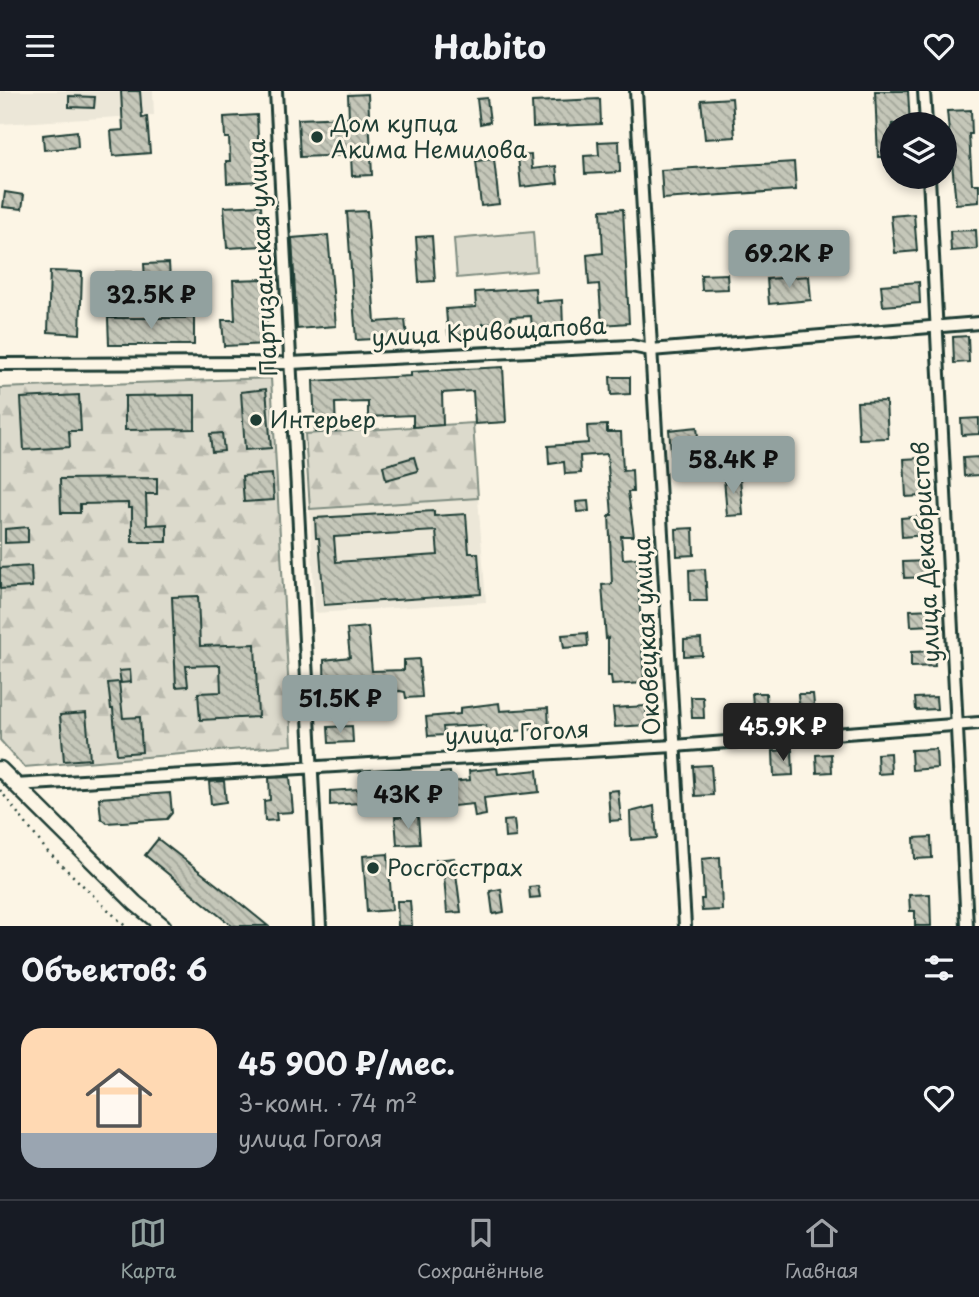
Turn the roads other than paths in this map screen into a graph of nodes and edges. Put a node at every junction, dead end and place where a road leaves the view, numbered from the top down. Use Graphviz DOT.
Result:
graph roads {
  1 [pos="276,91"];
  2 [pos="636,91"];
  3 [pos="924,91"];
  4 [pos="925,112"];
  5 [pos="930,189"];
  6 [pos="979,323"];
  7 [pos="936,327"];
  8 [pos="651,350"];
  9 [pos="290,363"];
  10 [pos="0,364"];
  11 [pos="979,723"];
  12 [pos="956,725"];
  13 [pos="674,745"];
  14 [pos="311,765"];
  15 [pos="0,769"];
  16 [pos="15,785"];
  17 [pos="163,926"];
  18 [pos="320,926"];
  19 [pos="685,926"];
  20 [pos="967,926"];
  1 -- 9 [label="street, Партизанская улица"];
  2 -- 8 [label="street, Оковецкая улица"];
  3 -- 4 [label="street"];
  5 -- 7 [label="street, улица Декабристов"];
  6 -- 7 [label="street, улица Кривощапова"];
  7 -- 8 [label="street, улица Кривощапова"];
  7 -- 12 [label="street, улица Декабристов"];
  8 -- 9 [label="street, улица Кривощапова"];
  8 -- 13 [label="street, Оковецкая улица"];
  9 -- 10 [label="street, улица Кривощапова"];
  9 -- 14 [label="street, Партизанская улица"];
  11 -- 12 [label="street, улица Гоголя"];
  12 -- 13 [label="street, улица Гоголя"];
  12 -- 20 [label="street, улица Декабристов"];
  13 -- 14 [label="street, улица Гоголя"];
  13 -- 19 [label="street, Оковецкая улица"];
  14 -- 16 [label="street, улица Гоголя"];
  14 -- 18 [label="street, Партизанская улица"];
  15 -- 16 [label="street"];
  16 -- 17 [label="street"];
}
